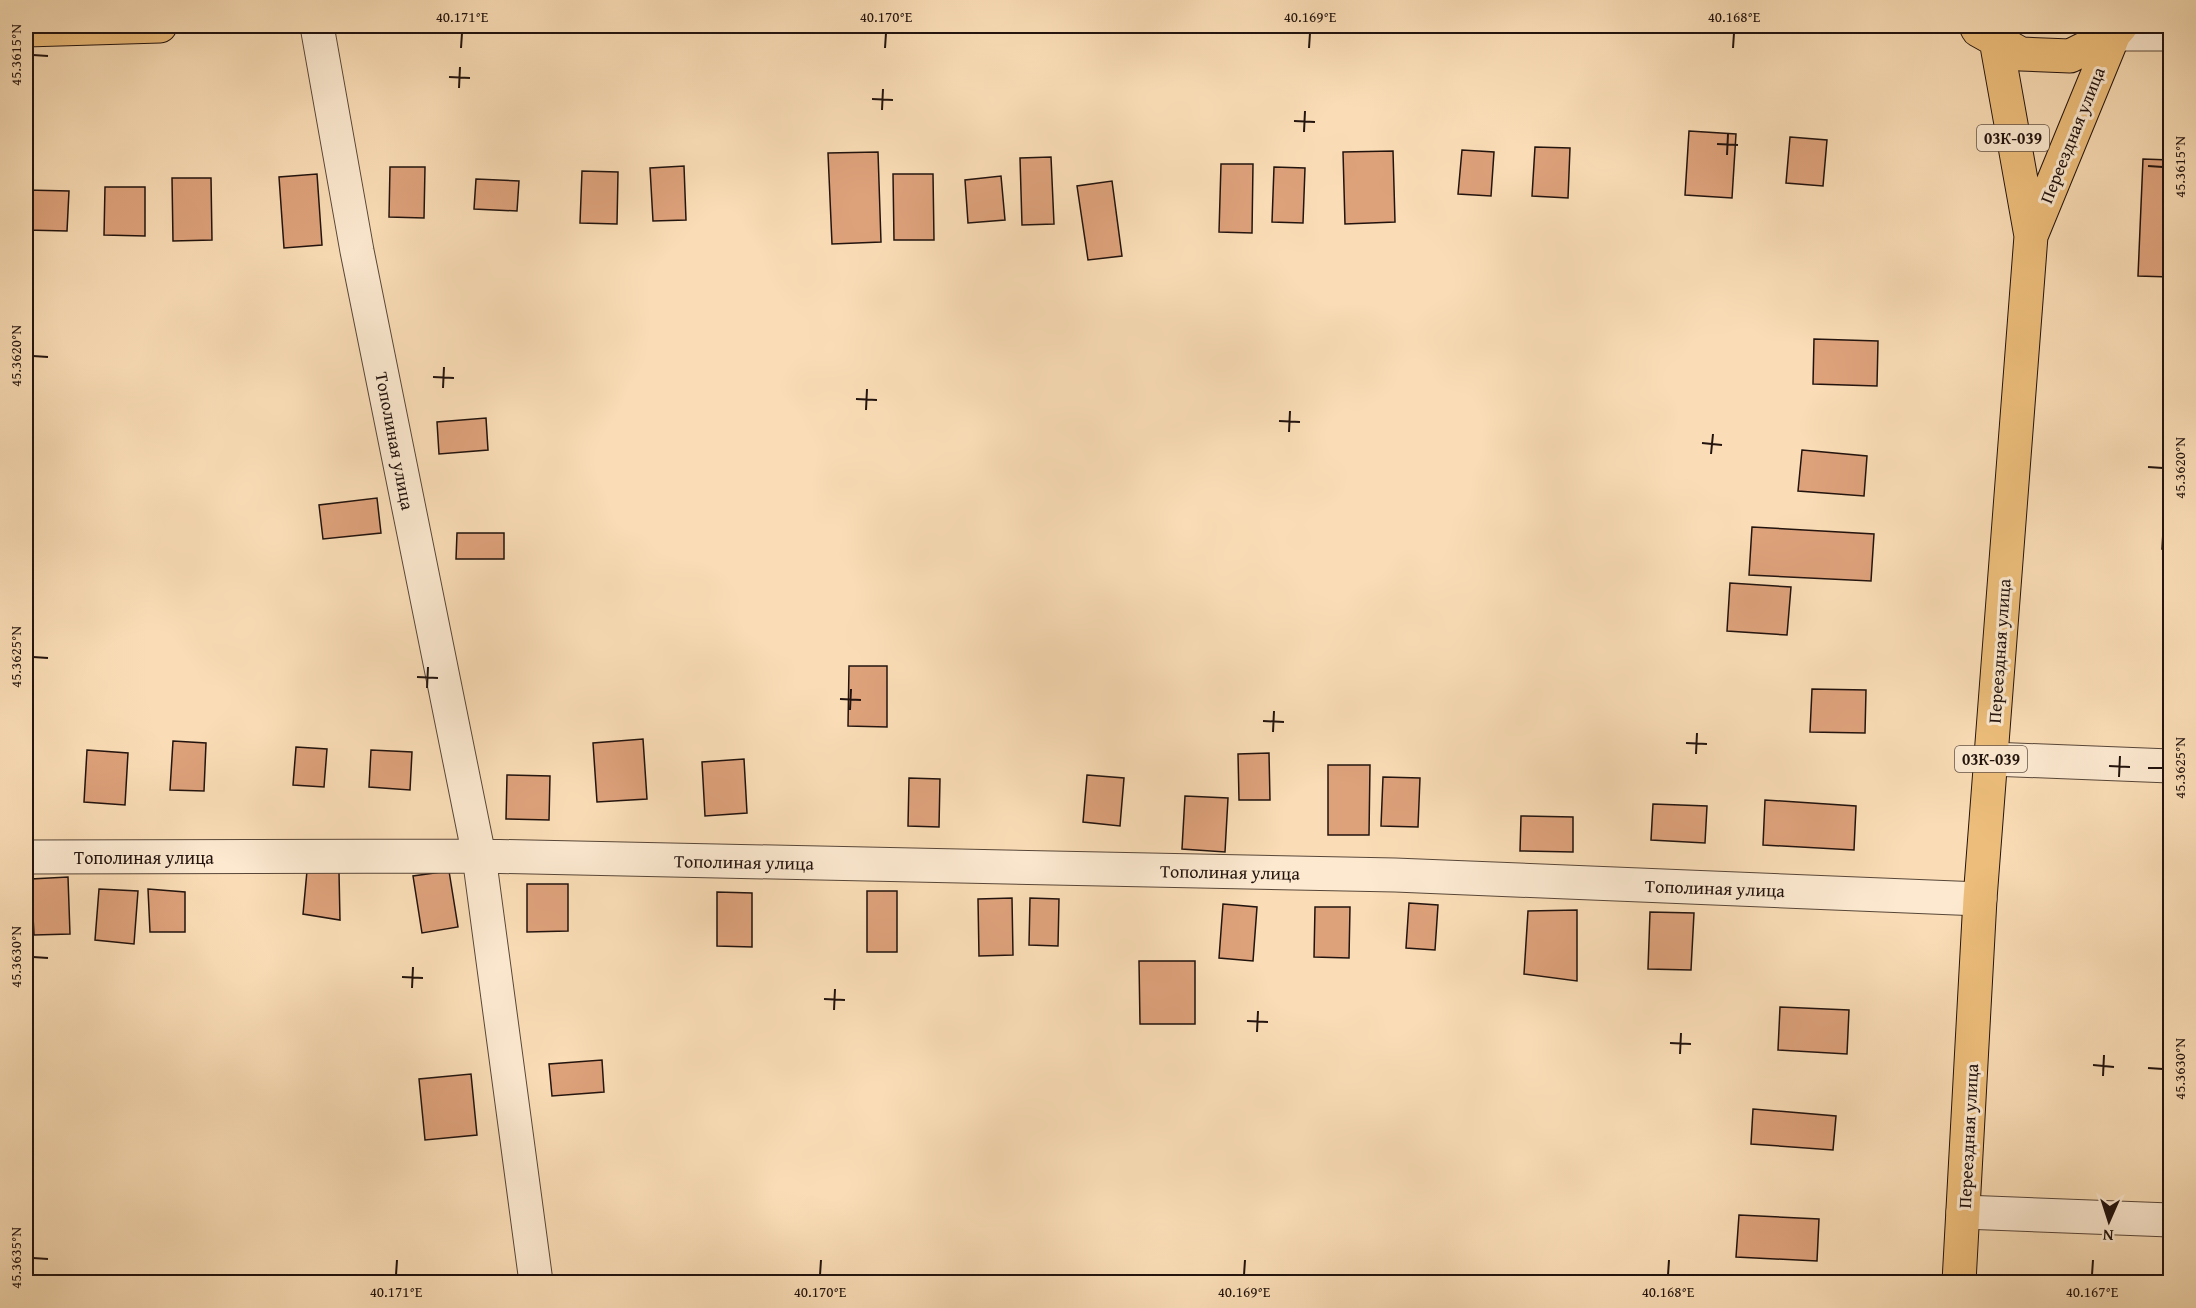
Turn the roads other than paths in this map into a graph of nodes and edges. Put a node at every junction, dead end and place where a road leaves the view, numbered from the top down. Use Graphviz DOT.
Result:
graph roads {
  1 [pos="160,26"];
  2 [pos="317,26"];
  3 [pos="26,30"];
  4 [pos="1978,30"];
  5 [pos="2117,30"];
  6 [pos="2170,34"];
  7 [pos="2031,236"];
  8 [pos="1991,759"];
  9 [pos="2170,766"];
  10 [pos="479,856"];
  11 [pos="26,857"];
  12 [pos="1980,899"];
  13 [pos="1963,1212"];
  14 [pos="2170,1220"];
  15 [pos="536,1282"];
  16 [pos="1959,1282"];
  1 -- 3 [label="main road"];
  2 -- 10 [label="street, Тополиная улица"];
  4 -- 5 [label="main road"];
  4 -- 7 [label="main road, Переездная улица / 03К-039"];
  5 -- 6 [label="street"];
  5 -- 7 [label="main road, Переездная улица"];
  7 -- 8 [label="main road, Переездная улица / 03К-039"];
  8 -- 9 [label="street"];
  8 -- 12 [label="main road, Переездная улица / 03К-039"];
  10 -- 11 [label="street, Тополиная улица"];
  10 -- 12 [label="street, Тополиная улица"];
  10 -- 15 [label="street, Тополиная улица"];
  12 -- 13 [label="main road, Переездная улица / 03К-039"];
  13 -- 14 [label="street"];
  13 -- 16 [label="main road, Переездная улица / 03К-039"];
}
